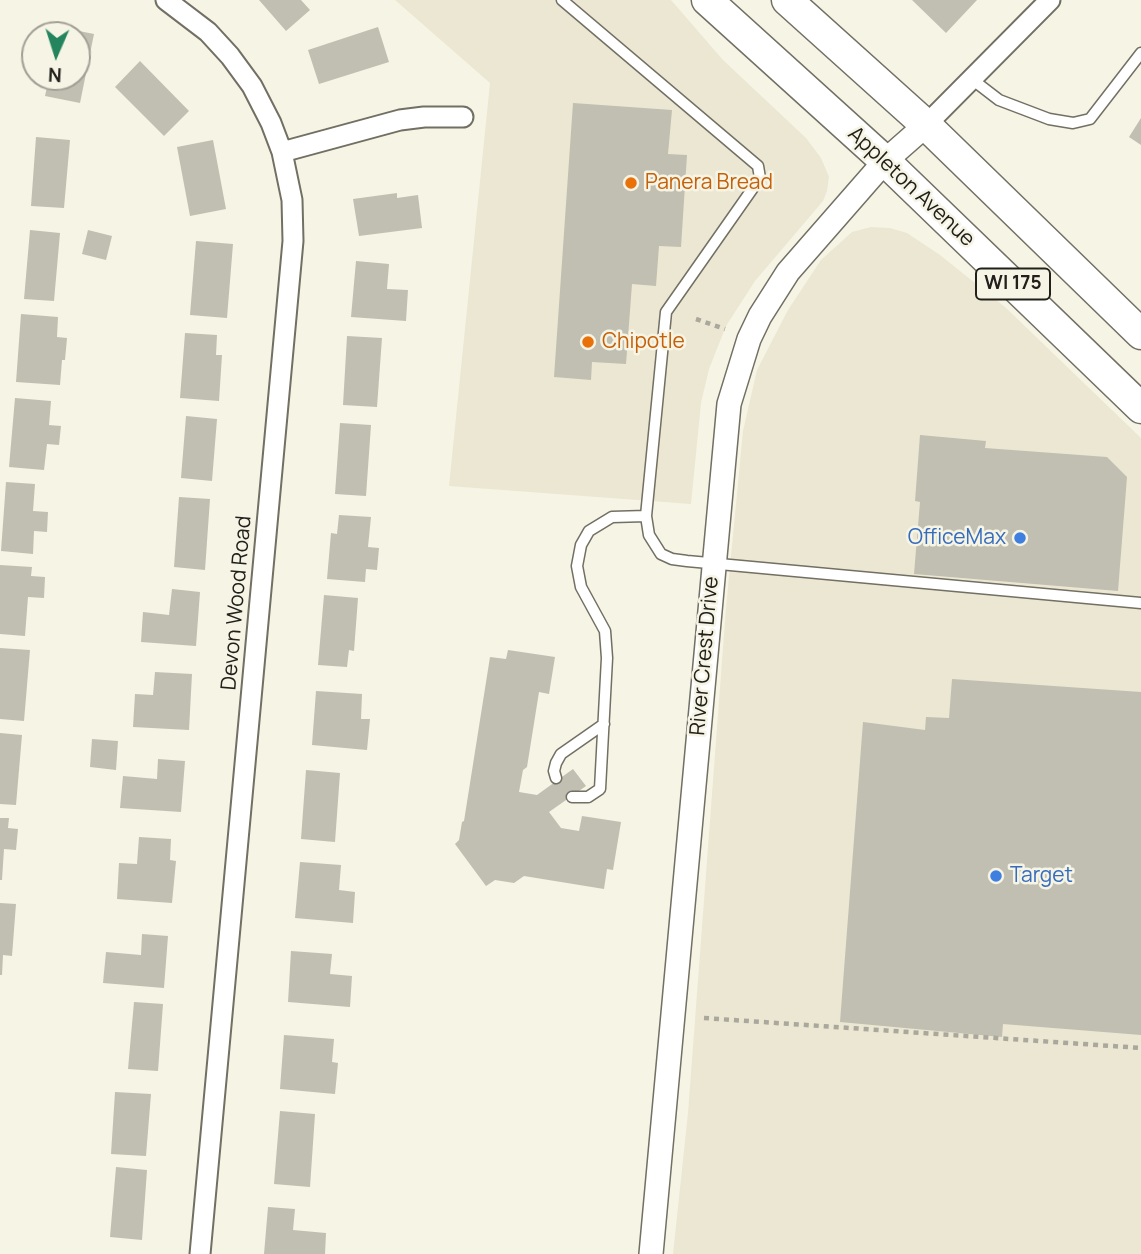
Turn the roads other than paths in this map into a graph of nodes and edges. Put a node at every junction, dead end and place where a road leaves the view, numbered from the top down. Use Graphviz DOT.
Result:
graph roads {
  1 [pos="166,0"];
  2 [pos="562,0"];
  3 [pos="707,0"];
  4 [pos="787,0"];
  5 [pos="1048,1"];
  6 [pos="1141,53"];
  7 [pos="973,80"];
  8 [pos="463,117"];
  9 [pos="926,125"];
  10 [pos="282,152"];
  11 [pos="885,161"];
  12 [pos="1141,334"];
  13 [pos="1141,408"];
  14 [pos="646,516"];
  15 [pos="713,564"];
  16 [pos="1141,603"];
  17 [pos="604,724"];
  18 [pos="556,778"];
  19 [pos="572,797"];
  20 [pos="200,1254"];
  21 [pos="650,1254"];
  1 -- 10 [label="street, Devon Wood Road"];
  2 -- 14 [label="lane"];
  3 -- 11 [label="main road, Appleton Avenue / WI 175"];
  4 -- 9 [label="main road, WI 175"];
  5 -- 7 [label="street"];
  6 -- 7 [label="lane"];
  7 -- 9 [label="street"];
  8 -- 10 [label="street"];
  9 -- 11 [label="street, River Crest Drive"];
  9 -- 12 [label="main road, WI 175"];
  10 -- 20 [label="street, Devon Wood Road"];
  11 -- 13 [label="main road, Appleton Avenue / WI 175"];
  11 -- 15 [label="street, River Crest Drive"];
  14 -- 15 [label="lane"];
  14 -- 17 [label="lane"];
  15 -- 16 [label="lane"];
  15 -- 21 [label="street, River Crest Drive"];
  17 -- 18 [label="lane"];
  17 -- 19 [label="lane"];
}
